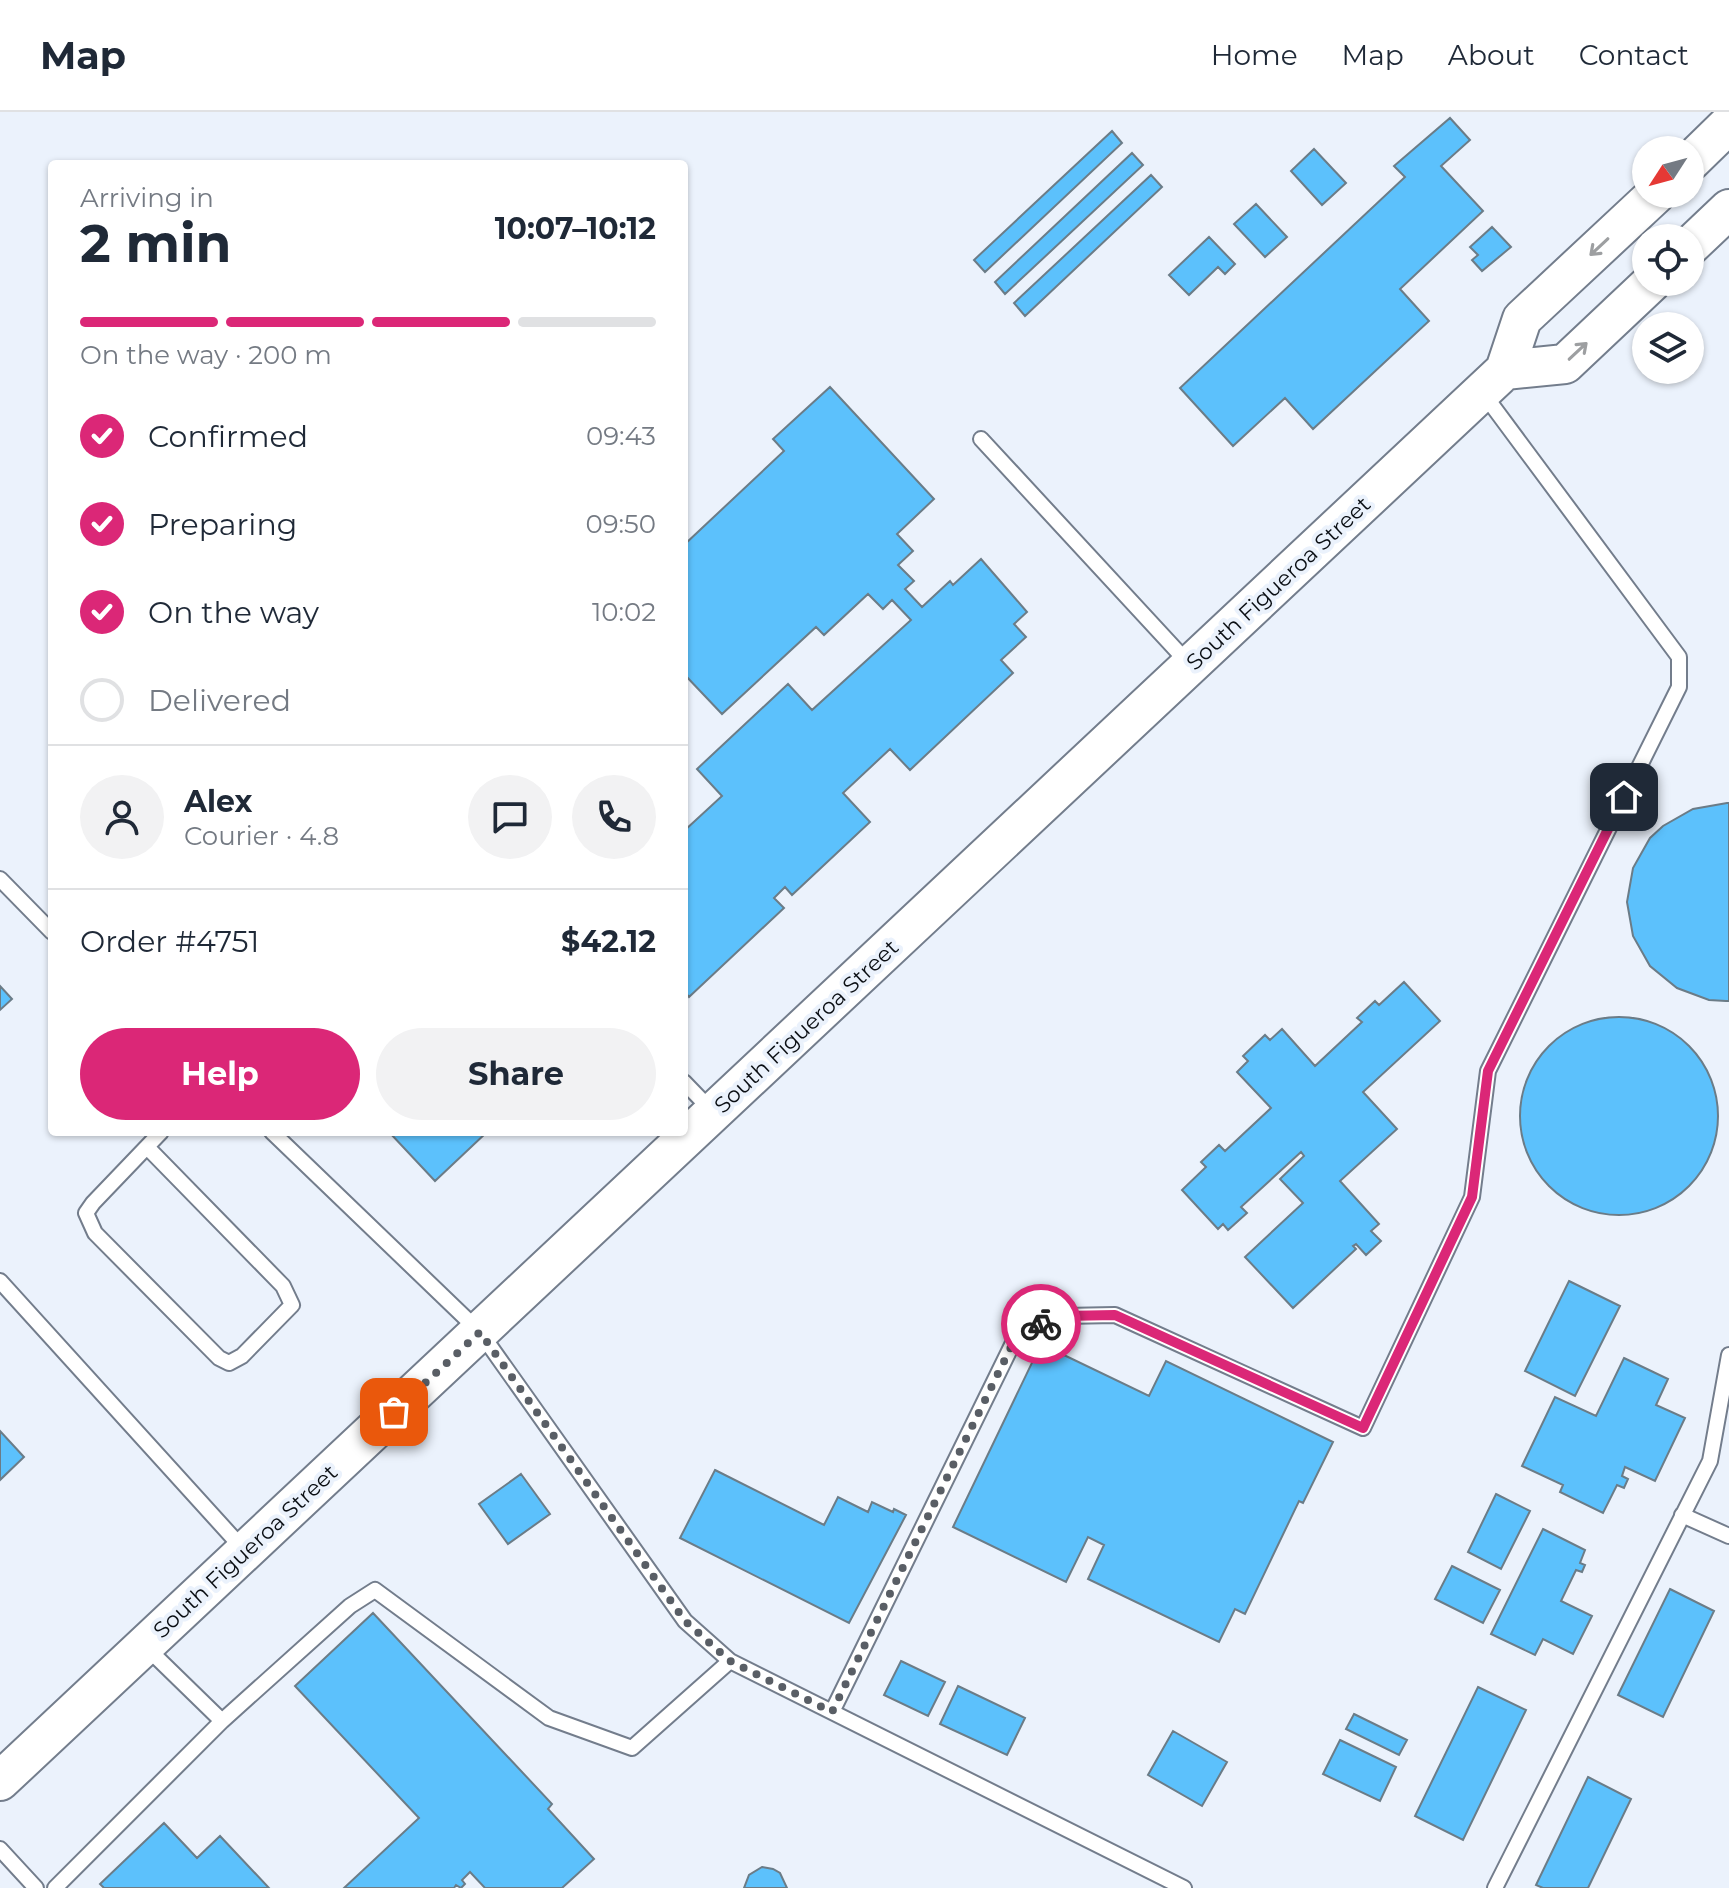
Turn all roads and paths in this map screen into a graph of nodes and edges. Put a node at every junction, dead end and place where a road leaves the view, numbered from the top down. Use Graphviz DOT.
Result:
graph roads {
  1 [pos="1729,124"];
  2 [pos="1704,148"];
  3 [pos="1641,208"];
  4 [pos="1729,209"];
  5 [pos="1704,233"];
  6 [pos="1637,296"];
  7 [pos="1494,381"];
  8 [pos="981,439"];
  9 [pos="1191,666"];
  10 [pos="0,879"];
  11 [pos="48,928"];
  12 [pos="688,1086"];
  13 [pos="714,1113"];
  14 [pos="157,1136"];
  15 [pos="276,1136"];
  16 [pos="147,1147"];
  17 [pos="0,1281"];
  18 [pos="480,1332"];
  19 [pos="1729,1355"];
  20 [pos="1682,1515"];
  21 [pos="1729,1536"];
  22 [pos="245,1551"];
  23 [pos="145,1645"];
  24 [pos="730,1661"];
  25 [pos="832,1712"];
  26 [pos="222,1721"];
  27 [pos="0,1781"];
  28 [pos="0,1849"];
  29 [pos="36,1888"];
  30 [pos="55,1888"];
  31 [pos="1184,1888"];
  32 [pos="1495,1888"];
  1 -- 2 [label="main road"];
  3 -- 7 [label="main road, South Figueroa Street, one-way"];
  4 -- 5 [label="main road"];
  7 -- 6 [label="main road, one-way"];
  7 -- 9 [label="main road, South Figueroa Street"];
  7 -- 25 [label="lane"];
  8 -- 9 [label="lane"];
  9 -- 13 [label="main road, South Figueroa Street"];
  10 -- 11 [label="lane"];
  12 -- 13 [label="lane"];
  13 -- 18 [label="main road, South Figueroa Street"];
  14 -- 16 [label="lane"];
  15 -- 18 [label="lane"];
  16 -- 16 [label="lane"];
  17 -- 22 [label="lane"];
  18 -- 22 [label="main road, South Figueroa Street"];
  18 -- 24 [label="lane"];
  19 -- 20 [label="lane"];
  20 -- 21 [label="lane"];
  20 -- 32 [label="lane"];
  22 -- 23 [label="main road, South Figueroa Street"];
  23 -- 26 [label="lane"];
  23 -- 27 [label="main road, South Figueroa Street"];
  24 -- 25 [label="lane"];
  24 -- 26 [label="lane"];
  25 -- 31 [label="lane"];
  26 -- 30 [label="lane"];
  28 -- 29 [label="lane"];
}
